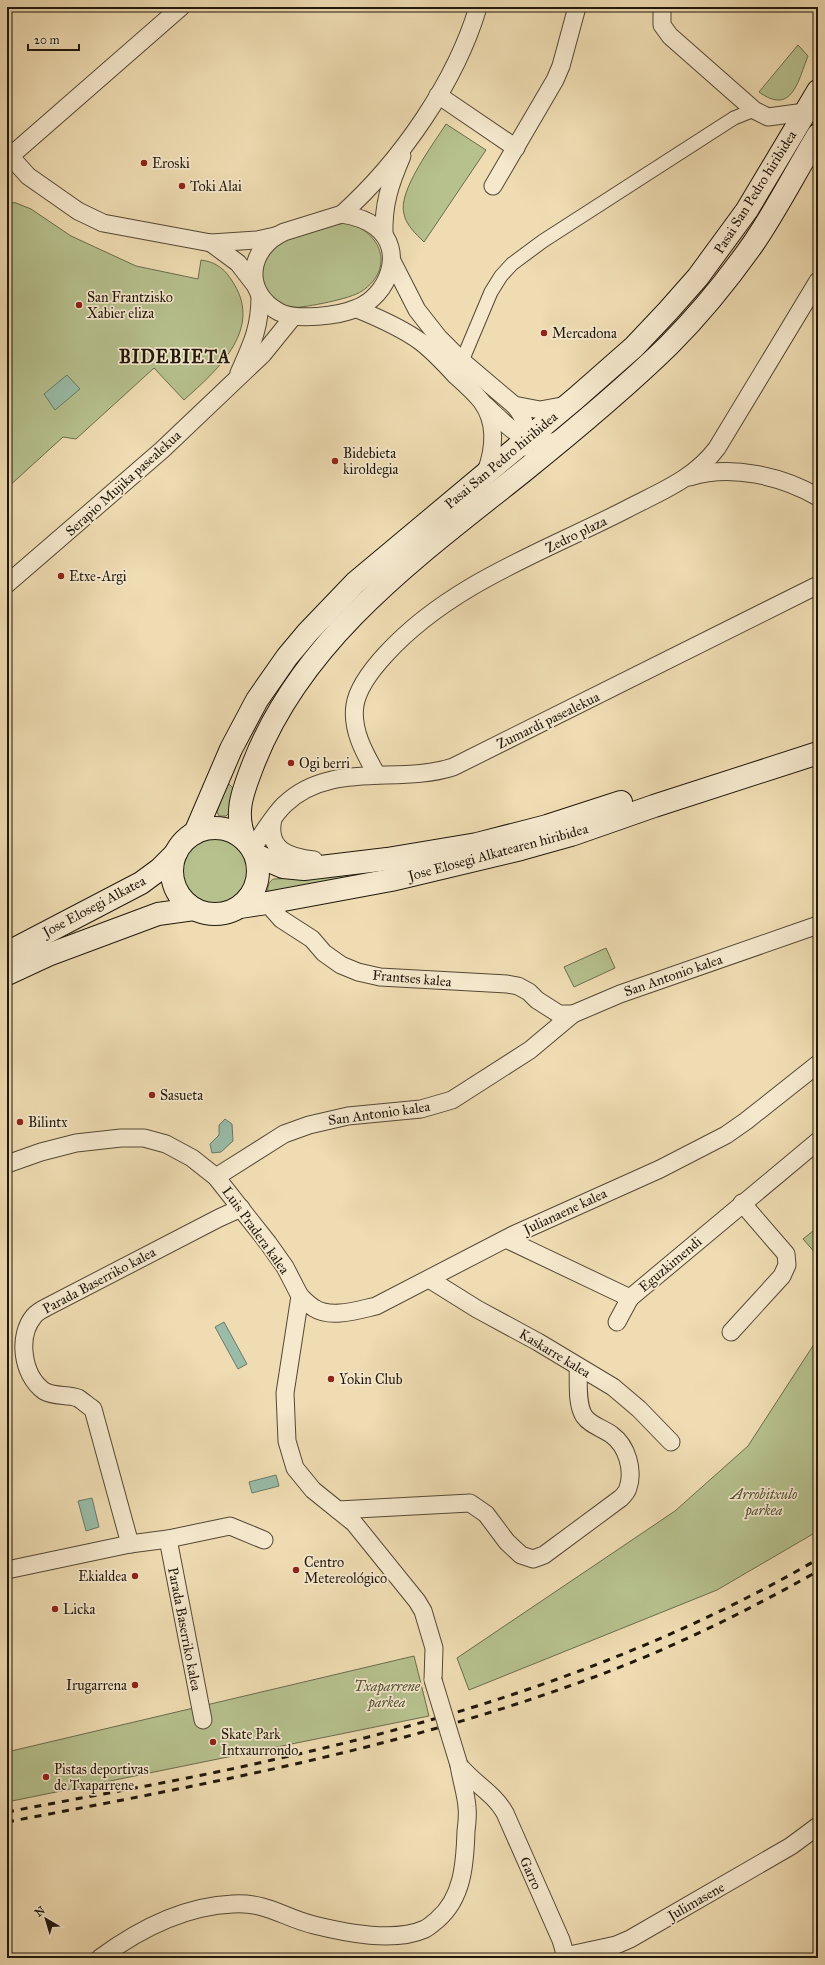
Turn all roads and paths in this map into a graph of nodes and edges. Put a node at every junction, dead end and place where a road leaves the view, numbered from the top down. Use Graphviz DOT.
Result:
graph roads {
  1 [pos="181,7"];
  2 [pos="478,7"];
  3 [pos="577,7"];
  4 [pos="662,7"];
  5 [pos="818,91"];
  6 [pos="438,95"];
  7 [pos="754,110"];
  8 [pos="806,112"];
  9 [pos="818,135"];
  10 [pos="410,137"];
  11 [pos="516,148"];
  12 [pos="9,158"];
  13 [pos="493,186"];
  14 [pos="342,214"];
  15 [pos="384,235"];
  16 [pos="275,236"];
  17 [pos="211,243"];
  18 [pos="392,261"];
  19 [pos="818,281"];
  20 [pos="258,291"];
  21 [pos="357,308"];
  22 [pos="293,317"];
  23 [pos="462,360"];
  24 [pos="236,378"];
  25 [pos="482,402"];
  26 [pos="514,405"];
  27 [pos="567,406"];
  28 [pos="526,439"];
  29 [pos="560,440"];
  30 [pos="716,448"];
  31 [pos="486,472"];
  32 [pos="730,472"];
  33 [pos="521,473"];
  34 [pos="686,478"];
  35 [pos="818,497"];
  36 [pos="7,584"];
  37 [pos="817,585"];
  38 [pos="818,738"];
  39 [pos="818,753"];
  40 [pos="377,775"];
  41 [pos="273,819"];
  42 [pos="195,834"];
  43 [pos="251,848"];
  44 [pos="176,853"];
  45 [pos="348,864"];
  46 [pos="267,903"];
  47 [pos="240,907"];
  48 [pos="194,909"];
  49 [pos="818,925"];
  50 [pos="7,953"];
  51 [pos="7,974"];
  52 [pos="537,1000"];
  53 [pos="573,1014"];
  54 [pos="537,1042"];
  55 [pos="818,1064"];
  56 [pos="818,1141"];
  57 [pos="7,1164"];
  58 [pos="216,1177"];
  59 [pos="742,1203"];
  60 [pos="241,1208"];
  61 [pos="506,1239"];
  62 [pos="428,1279"];
  63 [pos="300,1296"];
  64 [pos="630,1298"];
  65 [pos="617,1322"];
  66 [pos="731,1332"];
  67 [pos="578,1367"];
  68 [pos="671,1442"];
  69 [pos="338,1510"];
  70 [pos="168,1539"];
  71 [pos="264,1540"];
  72 [pos="130,1544"];
  73 [pos="7,1570"];
  74 [pos="203,1720"];
  75 [pos="459,1765"];
  76 [pos="488,1793"];
  77 [pos="467,1807"];
  78 [pos="818,1826"];
  79 [pos="565,1957"];
  80 [pos="100,1958"];
  1 -- 12 [label="street"];
  2 -- 6 [label="street"];
  3 -- 11 [label="street"];
  4 -- 7 [label="street"];
  5 -- 8 [label="main road, Pasai San Pedro hiribidea"];
  6 -- 10 [label="street"];
  6 -- 11 [label="street"];
  7 -- 8 [label="street"];
  7 -- 23 [label="street"];
  8 -- 27 [label="main road, Pasai San Pedro hiribidea"];
  9 -- 29 [label="main road, Pasai San Pedro hiribidea"];
  10 -- 14 [label="street"];
  10 -- 15 [label="street"];
  11 -- 13 [label="street"];
  12 -- 17 [label="street"];
  14 -- 15 [label="street"];
  14 -- 16 [label="street"];
  15 -- 18 [label="street"];
  16 -- 17 [label="street"];
  16 -- 20 [label="street"];
  17 -- 20 [label="street"];
  18 -- 21 [label="street"];
  18 -- 23 [label="street"];
  19 -- 30 [label="street, Zedro plaza"];
  20 -- 22 [label="street"];
  20 -- 24 [label="street, Serapio Mujika pasealekua"];
  21 -- 22 [label="street"];
  21 -- 25 [label="street"];
  22 -- 24 [label="street, Serapio Mujika pasealekua"];
  23 -- 26 [label="street"];
  24 -- 36 [label="street, Serapio Mujika pasealekua"];
  25 -- 28 [label="street"];
  25 -- 31 [label="street"];
  26 -- 27 [label="street"];
  26 -- 28 [label="street"];
  27 -- 28 [label="main road, Pasai San Pedro hiribidea"];
  28 -- 29 [label="street"];
  28 -- 31 [label="main road, Pasai San Pedro hiribidea"];
  28 -- 33 [label="street"];
  29 -- 33 [label="main road, Pasai San Pedro hiribidea"];
  30 -- 32 [label="street"];
  30 -- 34 [label="street, Zedro plaza"];
  31 -- 42 [label="main road, Pasai San Pedro hiribidea"];
  32 -- 34 [label="street"];
  32 -- 35 [label="street"];
  33 -- 43 [label="main road, Pasai San Pedro hiribidea"];
  34 -- 40 [label="street, Zedro plaza"];
  37 -- 40 [label="street, Zumardi pasealekua"];
  38 -- 45 [label="main road, Jose Elosegi Alkatearen hiribidea"];
  39 -- 46 [label="main road, Jose Elosegi Alkatearen hiribidea"];
  40 -- 41 [label="street, Zumardi pasealekua"];
  41 -- 43 [label="street, Zumardi pasealekua"];
  41 -- 45 [label="street"];
  42 -- 43 [label="main road"];
  42 -- 44 [label="main road"];
  43 -- 45 [label="main road, Jose Elosegi Alkatearen hiribidea"];
  43 -- 47 [label="main road"];
  44 -- 48 [label="main road"];
  44 -- 50 [label="main road, Jose Elosegi Alkatea"];
  46 -- 47 [label="main road, Jose Elosegi Alkatearen hiribidea"];
  46 -- 52 [label="street, Frantses kalea"];
  47 -- 48 [label="main road"];
  48 -- 51 [label="main road"];
  49 -- 53 [label="street, San Antonio kalea"];
  52 -- 53 [label="street, Frantses kalea"];
  52 -- 54 [label="street"];
  53 -- 54 [label="street, San Antonio kalea"];
  54 -- 58 [label="street, San Antonio kalea"];
  55 -- 61 [label="street, Julianaene kalea"];
  56 -- 59 [label="street, Eguzkimendi"];
  57 -- 58 [label="street, Luis Pradera kalea"];
  58 -- 60 [label="street, Luis Pradera kalea"];
  59 -- 64 [label="street, Eguzkimendi"];
  59 -- 66 [label="street"];
  60 -- 63 [label="street, Luis Pradera kalea"];
  60 -- 72 [label="street, Parada Baserriko kalea"];
  61 -- 62 [label="street, Julianaene kalea"];
  61 -- 64 [label="street, Eguzkimendi"];
  62 -- 63 [label="street, Julianaene kalea"];
  62 -- 67 [label="street, Kaskarre kalea"];
  63 -- 69 [label="street"];
  64 -- 65 [label="street"];
  67 -- 68 [label="street, Kaskarre kalea"];
  67 -- 69 [label="street"];
  69 -- 75 [label="street, bridge"];
  70 -- 71 [label="street"];
  70 -- 72 [label="street"];
  70 -- 74 [label="street, Parada Baserriko kalea"];
  72 -- 73 [label="street"];
  75 -- 76 [label="street, Garro"];
  75 -- 77 [label="street"];
  76 -- 77 [label="street"];
  76 -- 79 [label="street, Garro"];
  77 -- 80 [label="street"];
  78 -- 79 [label="street, Julimasene"];
}
